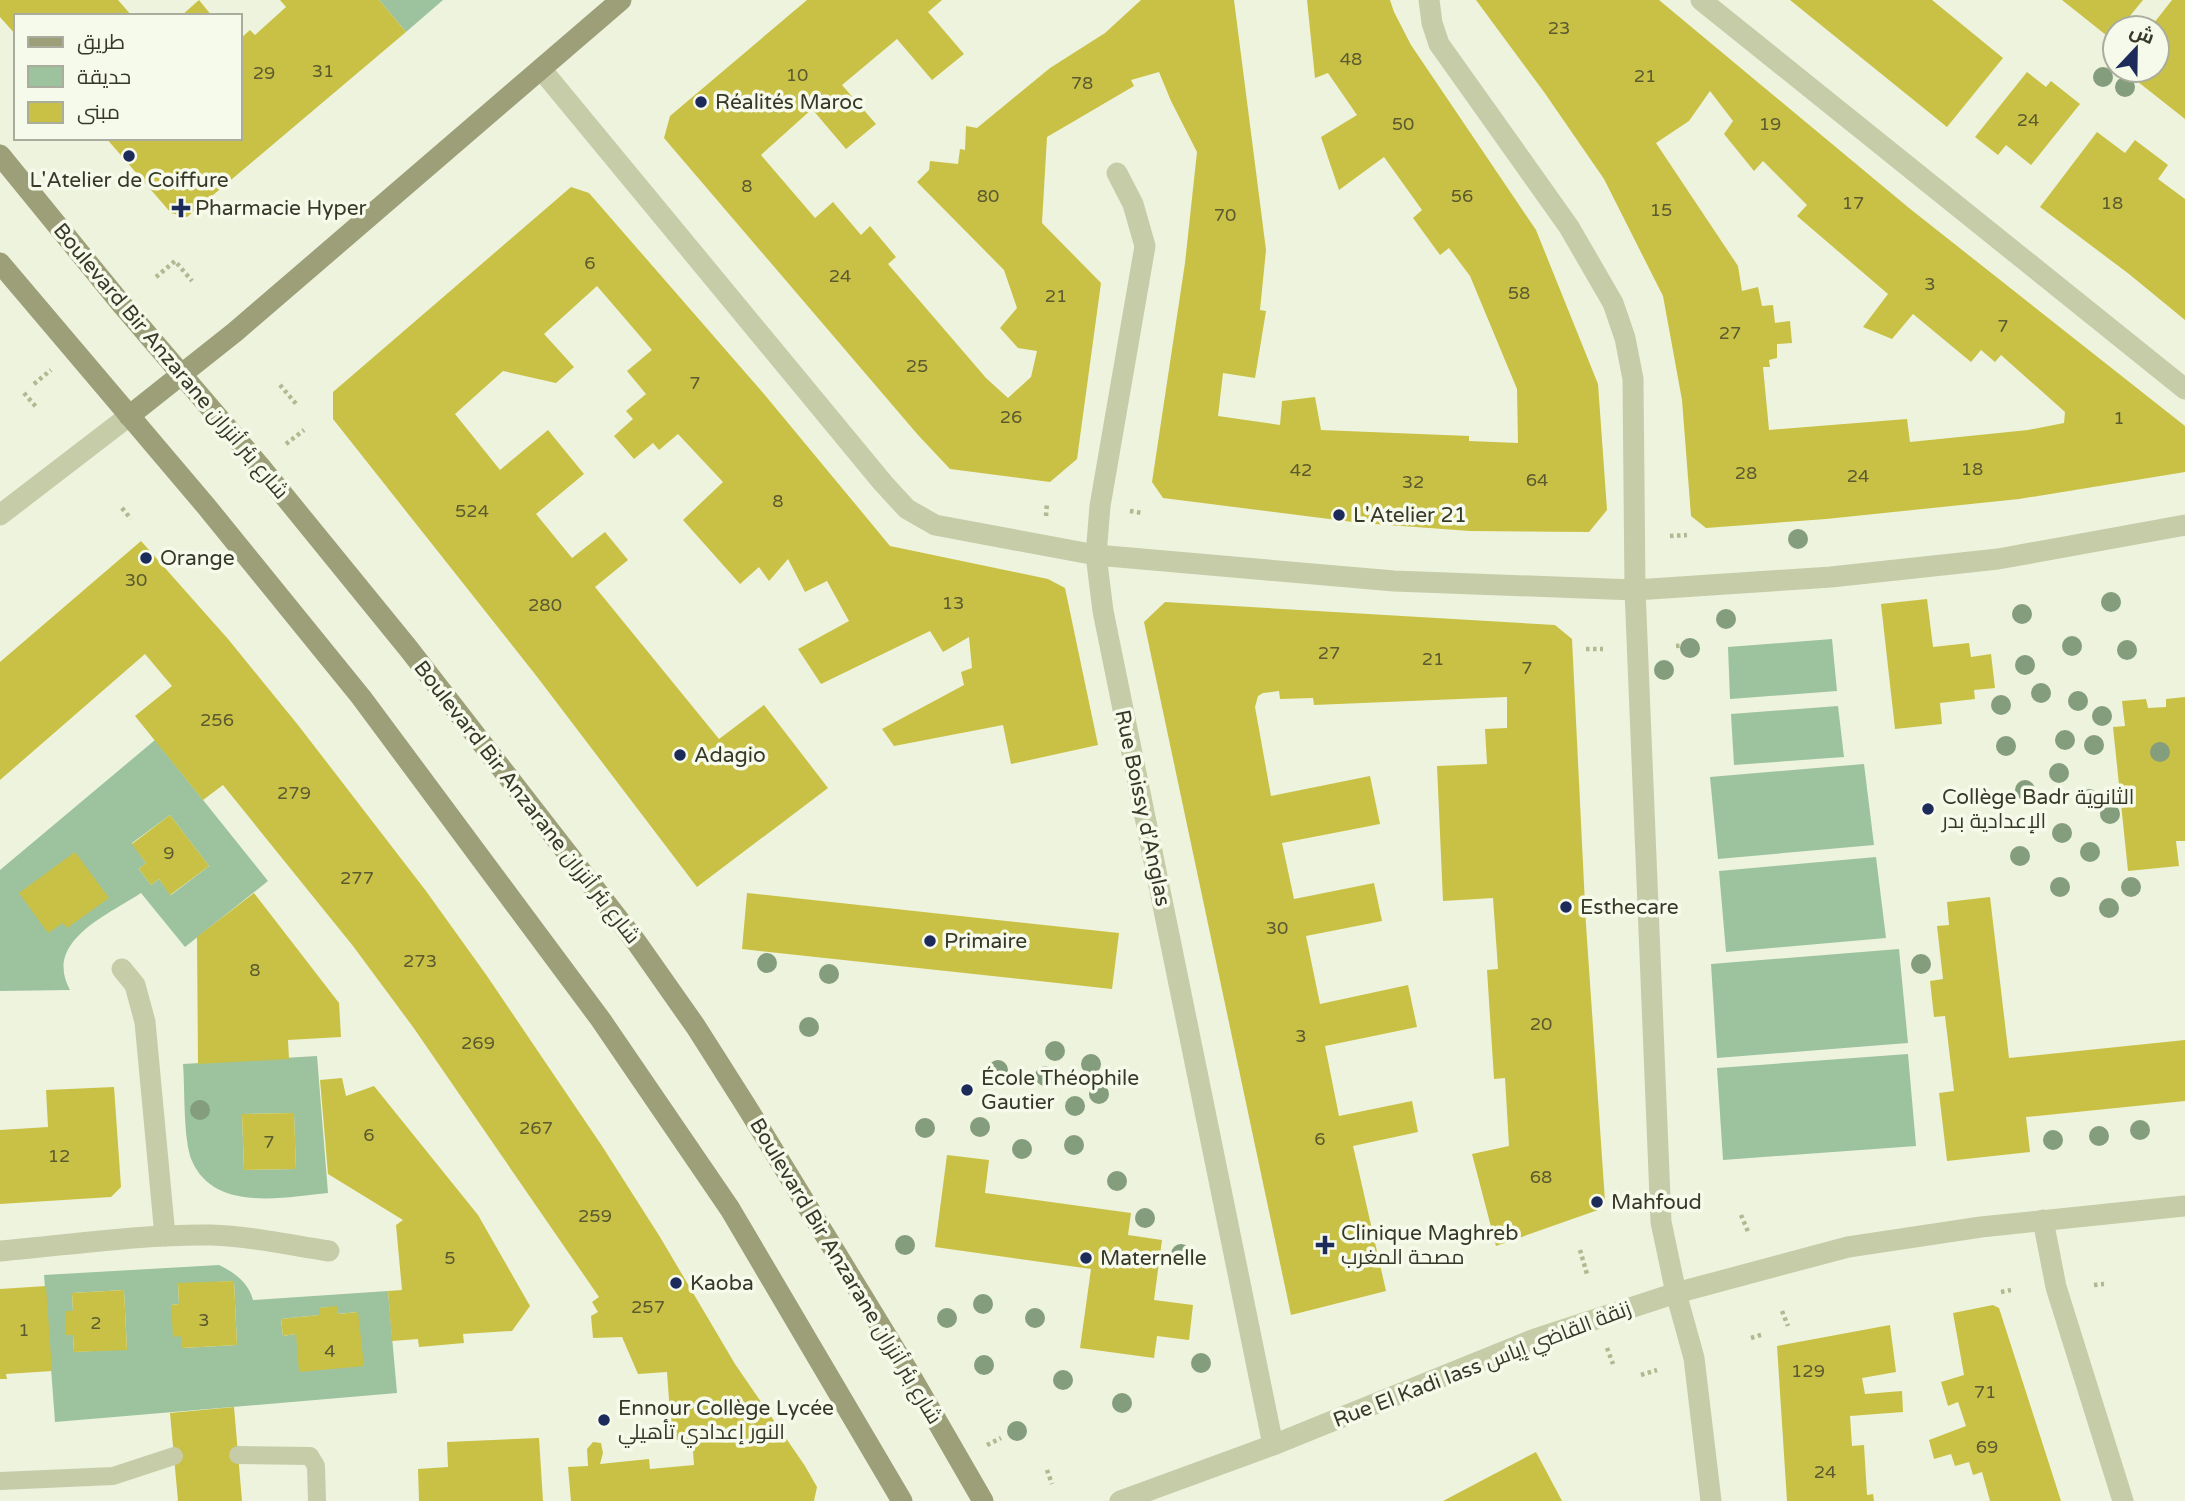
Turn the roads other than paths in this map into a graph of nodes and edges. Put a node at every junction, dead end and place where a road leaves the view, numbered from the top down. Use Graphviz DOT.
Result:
graph roads {
  1 [pos="621,0"];
  2 [pos="1429,0"];
  3 [pos="1700,0"];
  4 [pos="541,69"];
  5 [pos="0,155"];
  6 [pos="1117,173"];
  7 [pos="0,263"];
  8 [pos="181,374"];
  9 [pos="2185,389"];
  10 [pos="129,416"];
  11 [pos="0,515"];
  12 [pos="2185,525"];
  13 [pos="1096,555"];
  14 [pos="1635,590"];
  15 [pos="122,969"];
  16 [pos="2185,1206"];
  17 [pos="2043,1220"];
  18 [pos="165,1236"];
  19 [pos="0,1251"];
  20 [pos="329,1251"];
  21 [pos="1676,1293"];
  22 [pos="1273,1445"];
  23 [pos="238,1455"];
  24 [pos="174,1456"];
  25 [pos="0,1481"];
  26 [pos="317,1501"];
  27 [pos="902,1501"];
  28 [pos="983,1501"];
  29 [pos="1120,1501"];
  30 [pos="1711,1501"];
  31 [pos="2123,1501"];
  1 -- 4 [label="main road"];
  2 -- 14 [label="street"];
  3 -- 9 [label="street"];
  4 -- 8 [label="main road"];
  4 -- 13 [label="street"];
  5 -- 8 [label="main road, Boulevard Bir Anzarane شارع بئر أنزران"];
  6 -- 13 [label="street, Rue Boissy d’Anglas"];
  7 -- 10 [label="main road"];
  8 -- 10 [label="main road"];
  8 -- 28 [label="main road, Boulevard Bir Anzarane شارع بئر أنزران"];
  10 -- 11 [label="street"];
  10 -- 27 [label="main road"];
  12 -- 14 [label="street"];
  13 -- 14 [label="street"];
  13 -- 22 [label="street, Rue Boissy d’Anglas"];
  14 -- 21 [label="street"];
  15 -- 18 [label="street"];
  16 -- 17 [label="street, Rue El Kadi Iass زنقة القاضي إياس"];
  17 -- 21 [label="street, Rue El Kadi Iass زنقة القاضي إياس"];
  17 -- 31 [label="street"];
  18 -- 19 [label="street"];
  18 -- 20 [label="street"];
  21 -- 22 [label="street, Rue El Kadi Iass زنقة القاضي إياس"];
  21 -- 30 [label="street"];
  22 -- 29 [label="street, Rue El Kadi Iass زنقة القاضي إياس"];
  23 -- 26 [label="lane"];
  24 -- 25 [label="lane"];
}
